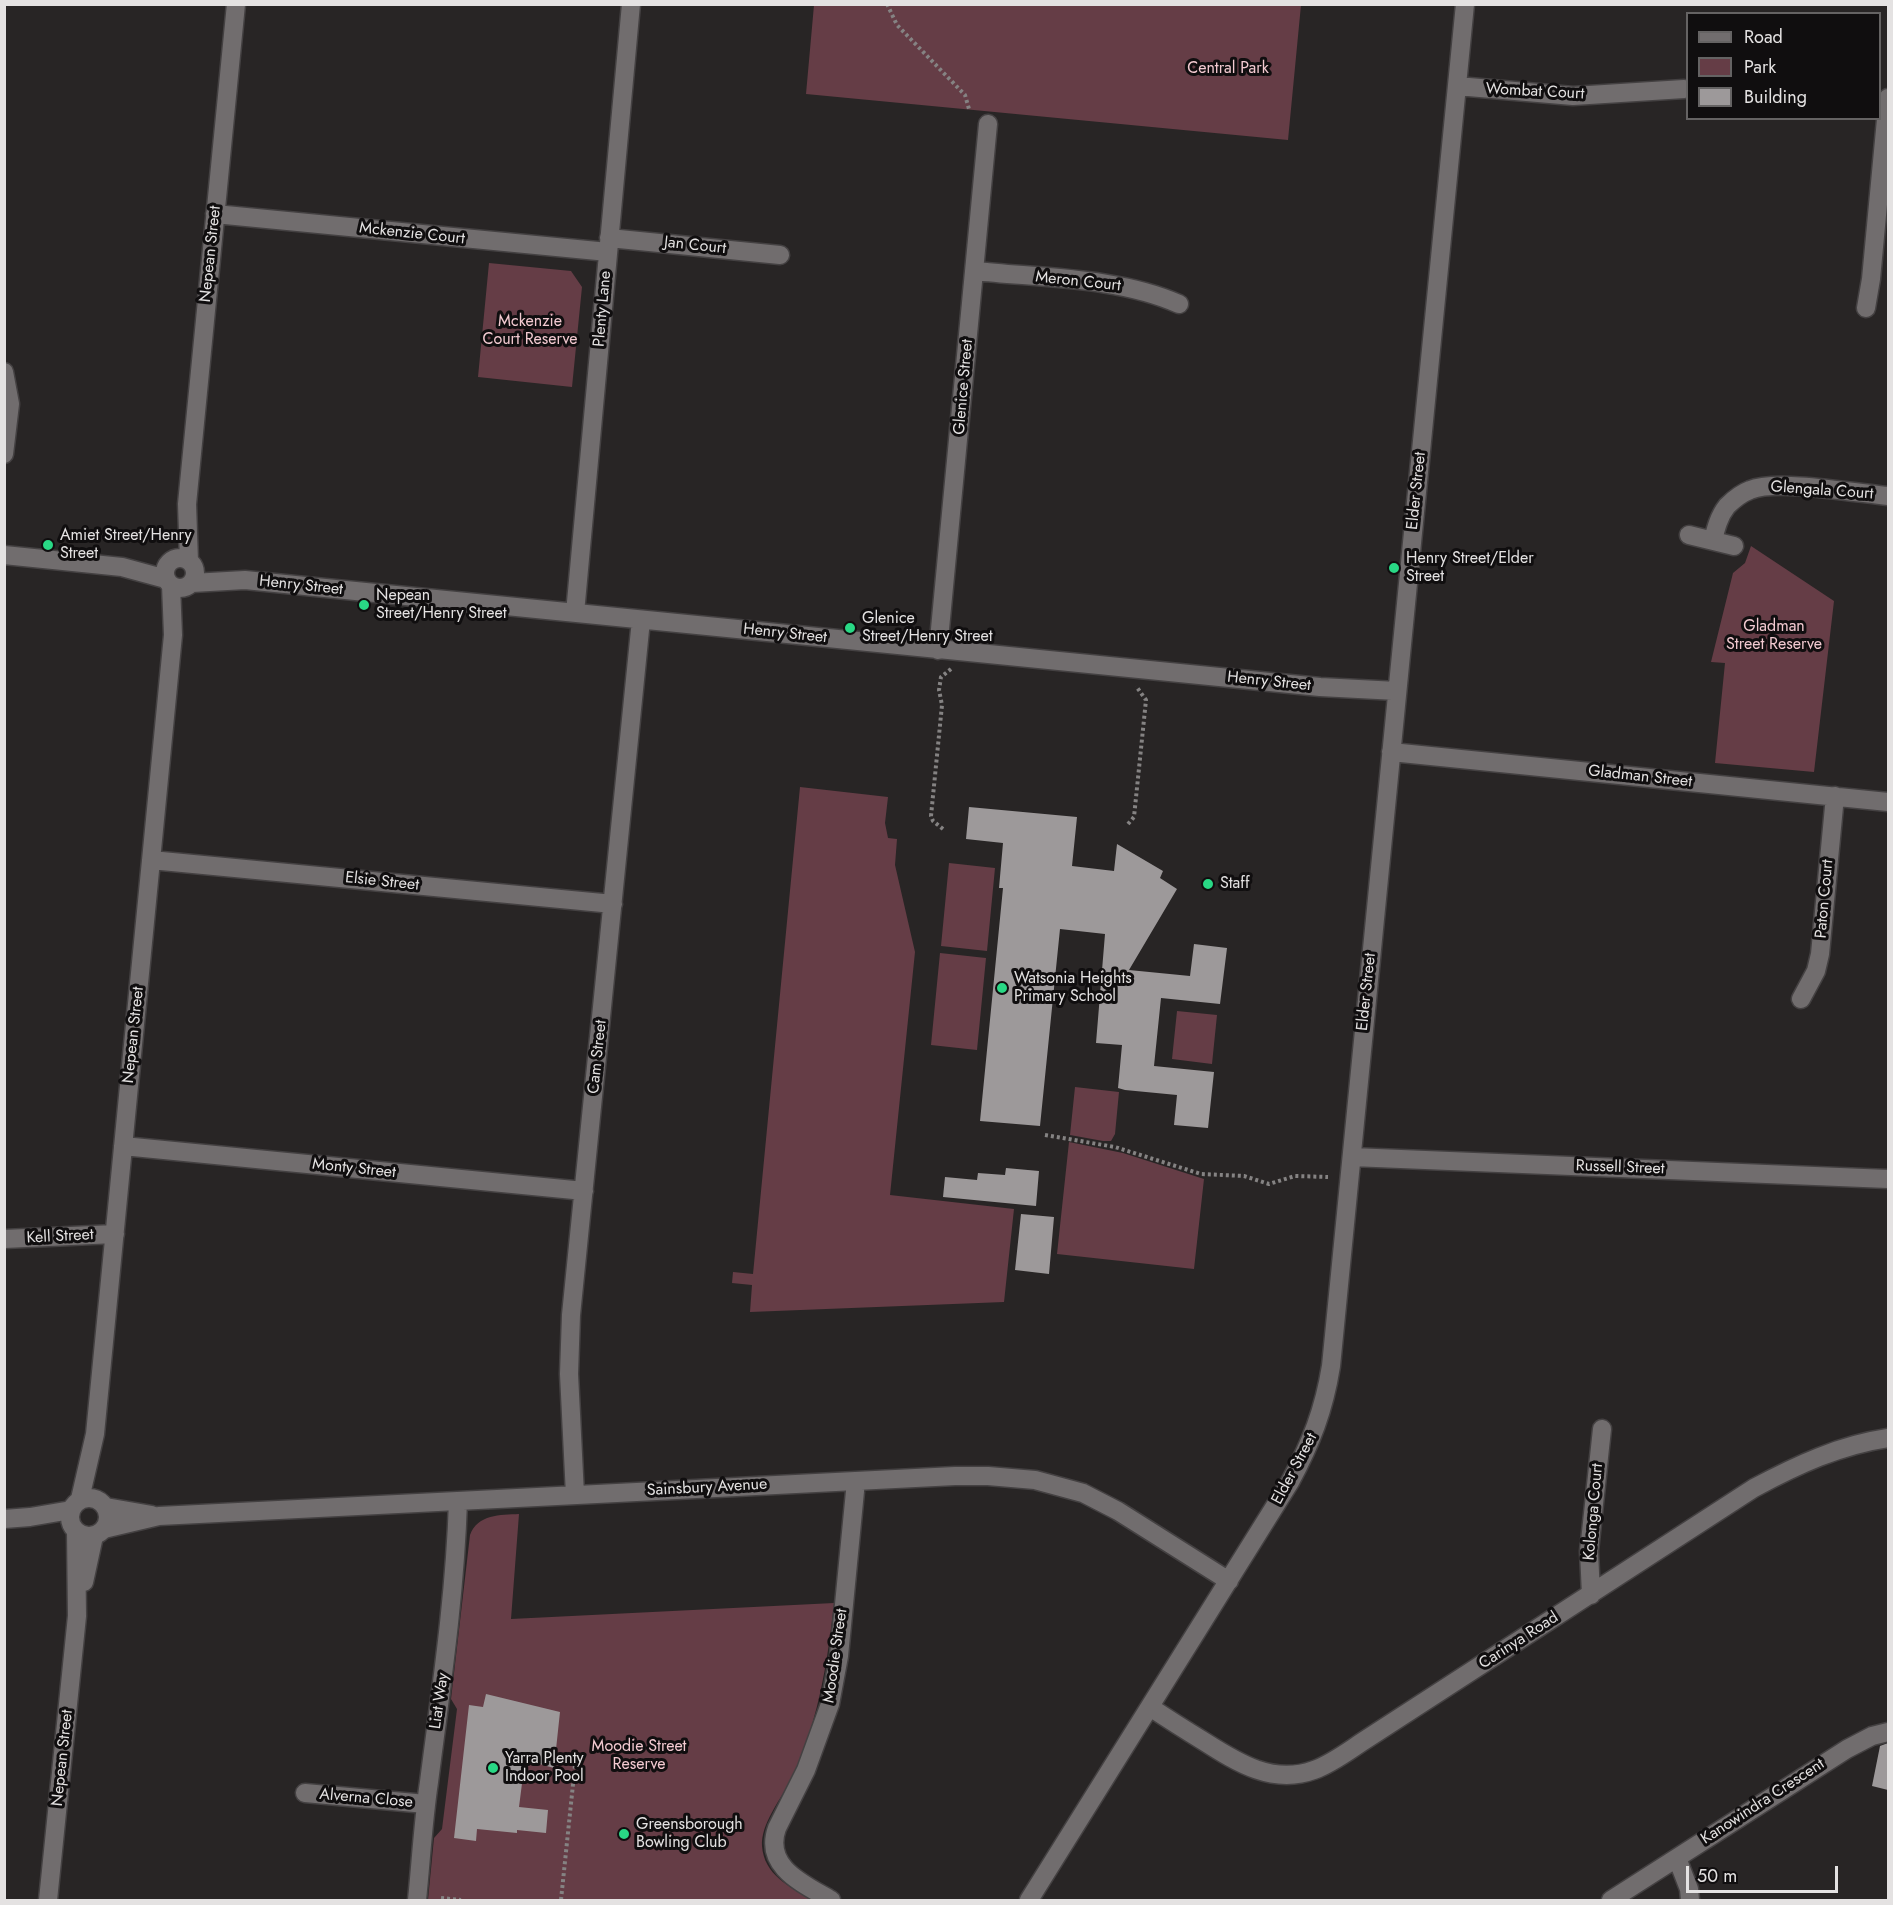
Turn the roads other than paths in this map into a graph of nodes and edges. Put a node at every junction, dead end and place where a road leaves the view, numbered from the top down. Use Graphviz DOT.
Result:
graph roads {
  1 [pos="236,4"];
  2 [pos="631,4"];
  3 [pos="1465,4"];
  4 [pos="1457,86"];
  5 [pos="1684,89"];
  6 [pos="1888,98"];
  7 [pos="988,124"];
  8 [pos="215,214"];
  9 [pos="609,245"];
  10 [pos="780,255"];
  11 [pos="975,271"];
  12 [pos="1179,304"];
  13 [pos="1866,308"];
  14 [pos="4,372"];
  15 [pos="4,454"];
  16 [pos="1888,496"];
  17 [pos="1689,535"];
  18 [pos="1713,540"];
  19 [pos="1734,546"];
  20 [pos="4,555"];
  21 [pos="180,573"];
  22 [pos="575,613"];
  23 [pos="641,620"];
  24 [pos="938,650"];
  25 [pos="1397,691"];
  26 [pos="1391,752"];
  27 [pos="1835,796"];
  28 [pos="1888,802"];
  29 [pos="151,860"];
  30 [pos="613,904"];
  31 [pos="1801,999"];
  32 [pos="123,1146"];
  33 [pos="1352,1157"];
  34 [pos="1888,1179"];
  35 [pos="584,1191"];
  36 [pos="115,1234"];
  37 [pos="4,1239"];
  38 [pos="1602,1429"];
  39 [pos="95,1434"];
  40 [pos="1888,1438"];
  41 [pos="856,1481"];
  42 [pos="575,1495"];
  43 [pos="458,1501"];
  44 [pos="102,1503"];
  45 [pos="159,1516"];
  46 [pos="4,1519"];
  47 [pos="83,1522"];
  48 [pos="1229,1581"];
  49 [pos="1591,1595"];
  50 [pos="1150,1707"];
  51 [pos="1888,1732"];
  52 [pos="305,1793"];
  53 [pos="426,1804"];
  54 [pos="1677,1858"];
  55 [pos="48,1900"];
  56 [pos="417,1900"];
  57 [pos="831,1900"];
  58 [pos="1029,1900"];
  59 [pos="1611,1900"];
  60 [pos="1690,1900"];
  1 -- 8 [label="street, Nepean Street"];
  2 -- 9 [label="street, Plenty Lane"];
  3 -- 4 [label="street, Elder Street"];
  4 -- 5 [label="street, Wombat Court"];
  4 -- 25 [label="street, Elder Street"];
  6 -- 13 [label="street"];
  7 -- 11 [label="street, Glenice Street"];
  8 -- 9 [label="street, Mckenzie Court"];
  8 -- 21 [label="street, Nepean Street"];
  9 -- 10 [label="street, Jan Court"];
  9 -- 22 [label="street, Plenty Lane"];
  11 -- 12 [label="street, Meron Court"];
  11 -- 24 [label="street, Glenice Street"];
  14 -- 15 [label="street"];
  16 -- 18 [label="street, Glengala Court"];
  17 -- 18 [label="street"];
  18 -- 19 [label="street"];
  20 -- 21 [label="street, Henry Street"];
  21 -- 22 [label="street, Henry Street"];
  21 -- 29 [label="street, Nepean Street"];
  22 -- 23 [label="street, Henry Street"];
  23 -- 24 [label="street, Henry Street"];
  23 -- 30 [label="street, Cam Street"];
  24 -- 25 [label="street, Henry Street"];
  25 -- 26 [label="street, Elder Street"];
  26 -- 27 [label="street, Gladman Street"];
  26 -- 33 [label="street, Elder Street"];
  27 -- 28 [label="street, Gladman Street"];
  27 -- 31 [label="street, Paton Court"];
  29 -- 30 [label="street, Elsie Street"];
  29 -- 32 [label="street, Nepean Street"];
  30 -- 35 [label="street, Cam Street"];
  32 -- 35 [label="street, Monty Street"];
  32 -- 36 [label="street, Nepean Street"];
  33 -- 34 [label="street, Russell Street"];
  33 -- 48 [label="street, Elder Street"];
  35 -- 42 [label="street, Cam Street"];
  36 -- 37 [label="street, Kell Street"];
  36 -- 39 [label="street, Nepean Street"];
  38 -- 49 [label="street, Kolonga Court"];
  39 -- 44 [label="street, Nepean Street"];
  39 -- 47 [label="street, Nepean Street"];
  40 -- 49 [label="street, Carinya Road"];
  41 -- 42 [label="street, Sainsbury Avenue"];
  41 -- 48 [label="street, Sainsbury Avenue"];
  41 -- 57 [label="street, Moodie Street"];
  42 -- 43 [label="street, Sainsbury Avenue"];
  43 -- 45 [label="street, Sainsbury Avenue"];
  43 -- 53 [label="street, Liat Way"];
  44 -- 45 [label="street, Sainsbury Avenue"];
  44 -- 47 [label="street, Nepean Street"];
  44 -- 47 [label="street, Sainsbury Avenue"];
  45 -- 47 [label="street, Sainsbury Avenue"];
  46 -- 47 [label="street, Sainsbury Avenue"];
  47 -- 55 [label="street, Nepean Street"];
  48 -- 50 [label="street, Elder Street"];
  49 -- 50 [label="street, Carinya Road"];
  50 -- 58 [label="street, Elder Street"];
  51 -- 54 [label="street, Kanowindra Crescent"];
  52 -- 53 [label="street, Alverna Close"];
  53 -- 56 [label="street, Liat Way"];
  54 -- 59 [label="street, Kanowindra Crescent"];
  54 -- 60 [label="street"];
}
